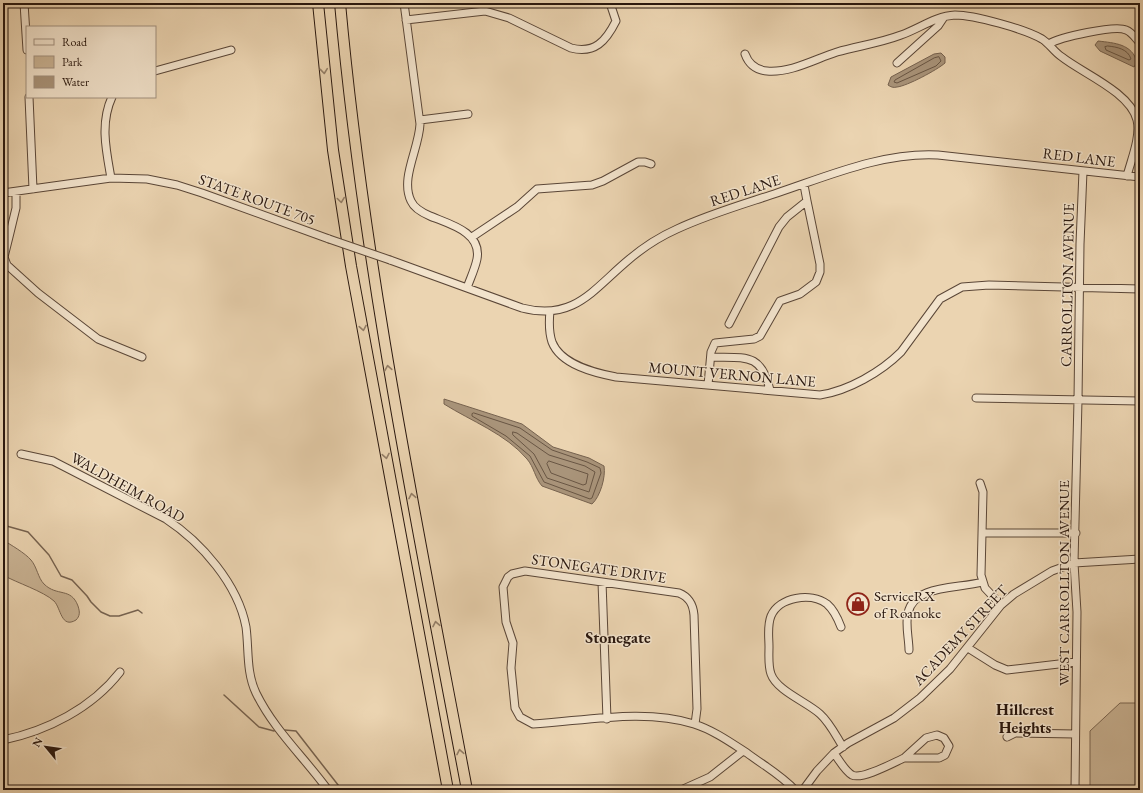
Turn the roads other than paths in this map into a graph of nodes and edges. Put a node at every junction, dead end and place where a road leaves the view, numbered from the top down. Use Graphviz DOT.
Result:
graph roads {
  1 [pos="24,3"];
  2 [pos="318,3"];
  3 [pos="340,3"];
  4 [pos="404,3"];
  5 [pos="610,3"];
  6 [pos="944,17"];
  7 [pos="406,20"];
  8 [pos="26,34"];
  9 [pos="1140,43"];
  10 [pos="1049,44"];
  11 [pos="231,50"];
  12 [pos="745,54"];
  13 [pos="897,63"];
  14 [pos="156,71"];
  15 [pos="29,98"];
  16 [pos="112,98"];
  17 [pos="468,114"];
  18 [pos="420,120"];
  19 [pos="651,164"];
  20 [pos="1083,171"];
  21 [pos="1127,176"];
  22 [pos="1140,177"];
  23 [pos="111,178"];
  24 [pos="804,185"];
  25 [pos="33,189"];
  26 [pos="16,192"];
  27 [pos="3,194"];
  28 [pos="807,201"];
  29 [pos="6,237"];
  30 [pos="472,237"];
  31 [pos="390,260"];
  32 [pos="467,288"];
  33 [pos="1079,288"];
  34 [pos="1140,289"];
  35 [pos="550,311"];
  36 [pos="729,324"];
  37 [pos="142,357"];
  38 [pos="711,357"];
  39 [pos="708,385"];
  40 [pos="770,390"];
  41 [pos="976,398"];
  42 [pos="1078,400"];
  43 [pos="1140,401"];
  44 [pos="21,454"];
  45 [pos="980,483"];
  46 [pos="982,533"];
  47 [pos="1076,533"];
  48 [pos="1140,559"];
  49 [pos="1074,563"];
  50 [pos="602,582"];
  51 [pos="982,582"];
  52 [pos="1001,606"];
  53 [pos="841,628"];
  54 [pos="968,648"];
  55 [pos="909,650"];
  56 [pos="1076,662"];
  57 [pos="120,672"];
  58 [pos="607,719"];
  59 [pos="695,724"];
  60 [pos="1075,734"];
  61 [pos="1007,737"];
  62 [pos="3,740"];
  63 [pos="843,747"];
  64 [pos="743,751"];
  65 [pos="834,753"];
  66 [pos="904,758"];
  67 [pos="328,790"];
  68 [pos="448,790"];
  69 [pos="468,790"];
  70 [pos="681,790"];
  71 [pos="795,790"];
  72 [pos="803,790"];
  73 [pos="1076,790"];
  1 -- 8 [label="street"];
  2 -- 68 [label="highway, one-way"];
  69 -- 3 [label="highway, one-way"];
  4 -- 7 [label="street"];
  5 -- 7 [label="street"];
  6 -- 10 [label="street"];
  6 -- 12 [label="street"];
  6 -- 13 [label="street"];
  7 -- 18 [label="street"];
  9 -- 10 [label="street"];
  10 -- 21 [label="street"];
  11 -- 14 [label="street"];
  15 -- 25 [label="street"];
  16 -- 23 [label="street"];
  17 -- 18 [label="street"];
  18 -- 30 [label="street"];
  19 -- 30 [label="street"];
  20 -- 21 [label="street, RED LANE"];
  20 -- 24 [label="street, RED LANE"];
  20 -- 33 [label="street, CARROLLTON AVENUE"];
  21 -- 22 [label="street, RED LANE"];
  23 -- 25 [label="street"];
  23 -- 31 [label="street, STATE ROUTE 705, bridge"];
  24 -- 28 [label="street"];
  24 -- 35 [label="street, RED LANE"];
  25 -- 26 [label="street"];
  26 -- 27 [label="street"];
  26 -- 29 [label="street"];
  28 -- 36 [label="street"];
  28 -- 38 [label="street"];
  29 -- 37 [label="street"];
  30 -- 32 [label="street"];
  31 -- 32 [label="street, RED LANE"];
  32 -- 35 [label="street, RED LANE"];
  33 -- 34 [label="street, MOUNT VERNON LANE"];
  33 -- 40 [label="street, MOUNT VERNON LANE"];
  33 -- 42 [label="street, CARROLLTON AVENUE"];
  35 -- 39 [label="street, MOUNT VERNON LANE"];
  38 -- 39 [label="street"];
  38 -- 40 [label="street"];
  39 -- 40 [label="street, MOUNT VERNON LANE"];
  41 -- 42 [label="street"];
  42 -- 43 [label="street"];
  42 -- 47 [label="street, WEST CARROLLTON AVENUE"];
  44 -- 67 [label="street, WALDHEIM ROAD"];
  45 -- 46 [label="street"];
  46 -- 47 [label="street"];
  46 -- 51 [label="street"];
  47 -- 49 [label="street, WEST CARROLLTON AVENUE"];
  48 -- 49 [label="street, ACADEMY STREET"];
  49 -- 52 [label="street, ACADEMY STREET"];
  49 -- 56 [label="street, WEST CARROLLTON AVENUE"];
  50 -- 58 [label="street"];
  50 -- 58 [label="street, STONEGATE DRIVE"];
  50 -- 59 [label="street, STONEGATE DRIVE"];
  51 -- 52 [label="street"];
  51 -- 55 [label="street"];
  52 -- 54 [label="street, ACADEMY STREET"];
  53 -- 63 [label="street"];
  54 -- 56 [label="street"];
  54 -- 63 [label="street, ACADEMY STREET"];
  56 -- 60 [label="street, WEST CARROLLTON AVENUE"];
  57 -- 62 [label="street"];
  58 -- 59 [label="street, STONEGATE DRIVE"];
  59 -- 64 [label="street, STONEGATE DRIVE"];
  60 -- 61 [label="street"];
  60 -- 73 [label="street, WEST CARROLLTON AVENUE"];
  63 -- 65 [label="street, ACADEMY STREET"];
  64 -- 70 [label="street"];
  64 -- 71 [label="street, STONEGATE DRIVE"];
  65 -- 66 [label="street"];
  65 -- 72 [label="street, ACADEMY STREET"];
  66 -- 66 [label="street"];
}
